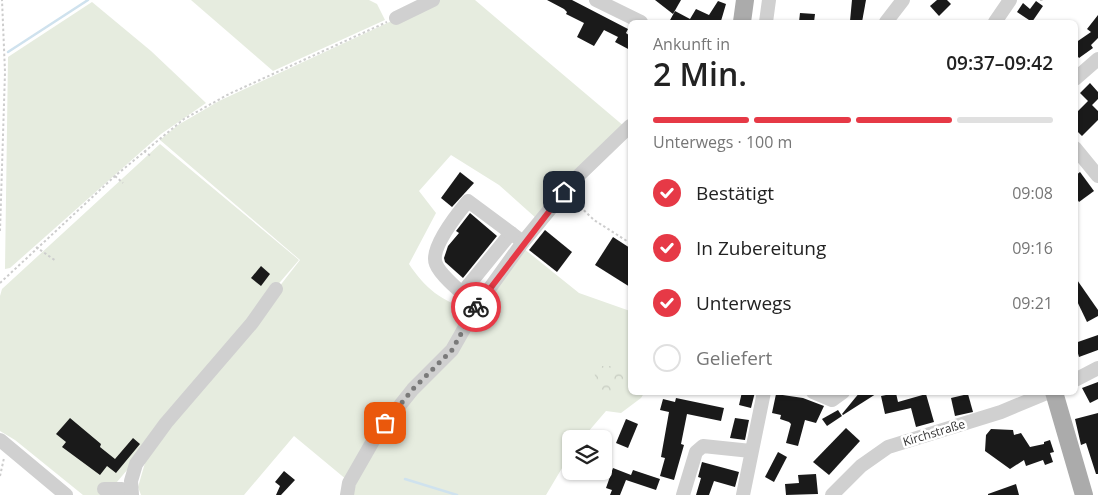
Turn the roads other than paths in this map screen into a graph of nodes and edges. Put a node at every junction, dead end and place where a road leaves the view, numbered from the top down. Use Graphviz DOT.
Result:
graph roads {
  1 [pos="433,0"];
  2 [pos="596,0"];
  3 [pos="745,0"];
  4 [pos="769,0"];
  5 [pos="903,0"];
  6 [pos="1010,0"];
  7 [pos="396,18"];
  8 [pos="637,20"];
  9 [pos="742,20"];
  10 [pos="766,20"];
  11 [pos="888,20"];
  12 [pos="996,20"];
  13 [pos="1098,59"];
  14 [pos="1078,76"];
  15 [pos="628,128"];
  16 [pos="1078,152"];
  17 [pos="1098,176"];
  18 [pos="511,233"];
  19 [pos="523,242"];
  20 [pos="276,289"];
  21 [pos="462,293"];
  22 [pos="476,306"];
  23 [pos="1098,368"];
  24 [pos="1078,378"];
  25 [pos="763,395"];
  26 [pos="820,395"];
  27 [pos="839,395"];
  28 [pos="1042,395"];
  29 [pos="1055,395"];
  30 [pos="0,440"];
  31 [pos="751,451"];
  32 [pos="104,489"];
  33 [pos="66,495"];
  34 [pos="130,495"];
  35 [pos="347,495"];
  36 [pos="683,495"];
  37 [pos="743,495"];
  38 [pos="832,495"];
  39 [pos="1084,495"];
  1 -- 7 [label="street"];
  2 -- 8 [label="street"];
  3 -- 9 [label="main road"];
  4 -- 10 [label="street"];
  5 -- 11 [label="street"];
  6 -- 12 [label="street"];
  13 -- 14 [label="street"];
  15 -- 19 [label="street"];
  16 -- 17 [label="street"];
  18 -- 19 [label="street"];
  18 -- 21 [label="street"];
  18 -- 21 [label="street"];
  19 -- 22 [label="street"];
  20 -- 34 [label="street"];
  21 -- 22 [label="street"];
  22 -- 35 [label="street"];
  23 -- 24 [label="street"];
  25 -- 31 [label="street"];
  26 -- 27 [label="street"];
  28 -- 38 [label="street, Kirchstraße"];
  29 -- 39 [label="main road"];
  30 -- 33 [label="street"];
  31 -- 36 [label="street"];
  31 -- 37 [label="street"];
  32 -- 34 [label="street"];
}
